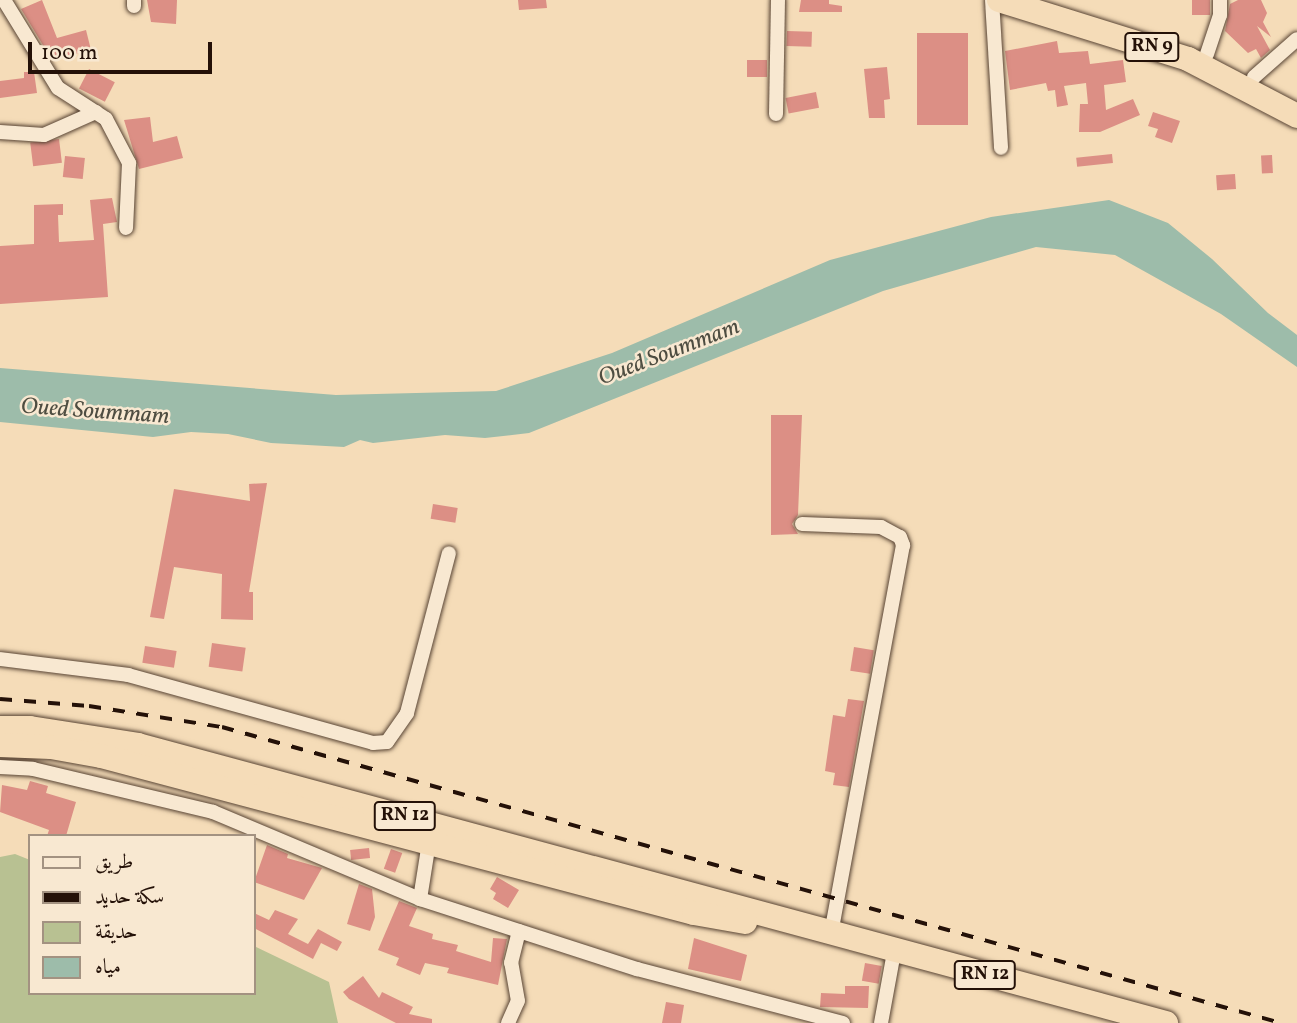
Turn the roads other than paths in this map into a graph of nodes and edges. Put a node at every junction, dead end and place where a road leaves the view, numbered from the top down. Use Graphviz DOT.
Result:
graph roads {
  1 [pos="4,0"];
  2 [pos="778,0"];
  3 [pos="992,0"];
  4 [pos="999,0"];
  5 [pos="1048,0"];
  6 [pos="1220,0"];
  7 [pos="1297,39"];
  8 [pos="1207,54"];
  9 [pos="1254,77"];
  10 [pos="1297,100"];
  11 [pos="96,112"];
  12 [pos="776,114"];
  13 [pos="1297,116"];
  14 [pos="0,132"];
  15 [pos="1001,148"];
  16 [pos="126,228"];
  17 [pos="802,524"];
  18 [pos="449,553"];
  19 [pos="0,659"];
  20 [pos="0,728"];
  21 [pos="0,745"];
  22 [pos="0,767"];
  23 [pos="429,842"];
  24 [pos="420,899"];
  25 [pos="805,928"];
  26 [pos="519,931"];
  27 [pos="831,936"];
  28 [pos="894,951"];
  29 [pos="508,1023"];
  30 [pos="843,1023"];
  31 [pos="881,1023"];
  32 [pos="1166,1023"];
  1 -- 11 [label="street"];
  2 -- 12 [label="street"];
  3 -- 15 [label="street"];
  4 -- 13 [label="highway, RN 9"];
  5 -- 8 [label="highway, RN 9"];
  6 -- 8 [label="street"];
  7 -- 9 [label="street"];
  8 -- 9 [label="highway, RN 9"];
  9 -- 10 [label="highway, RN 9"];
  11 -- 14 [label="street"];
  11 -- 16 [label="street"];
  17 -- 27 [label="street"];
  18 -- 19 [label="street"];
  20 -- 25 [label="highway, RN 12"];
  21 -- 23 [label="highway, RN 12"];
  22 -- 24 [label="street"];
  23 -- 24 [label="street"];
  23 -- 25 [label="highway, RN 12"];
  24 -- 26 [label="street"];
  25 -- 27 [label="highway, RN 12"];
  26 -- 29 [label="street"];
  26 -- 30 [label="street"];
  27 -- 28 [label="highway, RN 12"];
  28 -- 31 [label="street"];
  28 -- 32 [label="highway, RN 12"];
}
